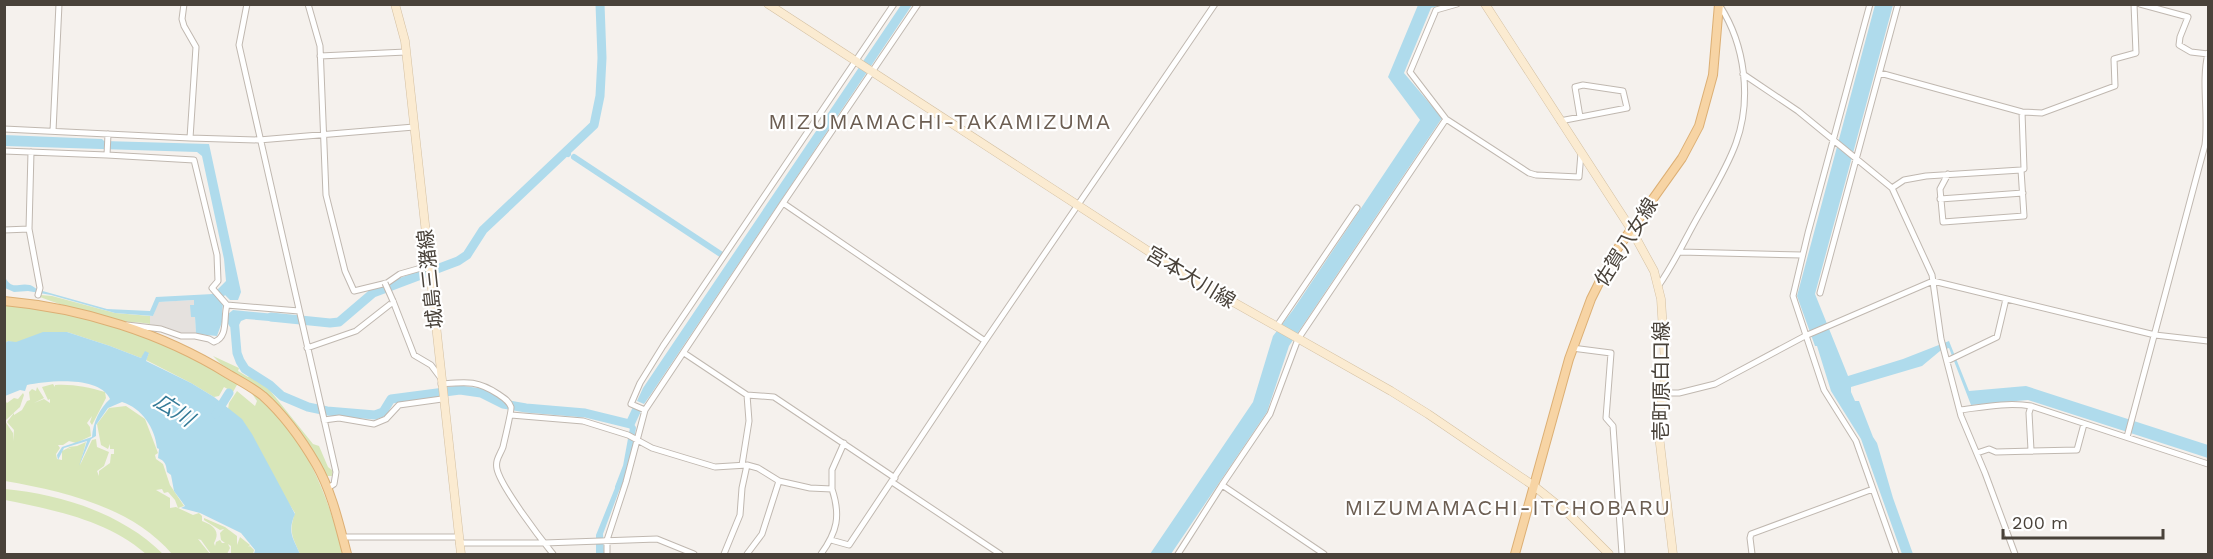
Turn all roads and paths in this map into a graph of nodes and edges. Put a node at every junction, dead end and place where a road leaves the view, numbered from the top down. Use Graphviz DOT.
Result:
graph roads {
  1 [pos="59,4"];
  2 [pos="184,4"];
  3 [pos="247,4"];
  4 [pos="308,4"];
  5 [pos="395,4"];
  6 [pos="768,4"];
  7 [pos="894,4"];
  8 [pos="918,4"];
  9 [pos="1215,4"];
  10 [pos="1456,4"];
  11 [pos="1485,4"];
  12 [pos="1870,4"];
  13 [pos="1898,4"];
  14 [pos="2134,4"];
  15 [pos="2140,4"];
  16 [pos="1719,5"];
  17 [pos="406,52"];
  18 [pos="2208,53"];
  19 [pos="320,56"];
  20 [pos="858,62"];
  21 [pos="872,72"];
  22 [pos="1880,73"];
  23 [pos="1743,75"];
  24 [pos="2022,112"];
  25 [pos="1580,117"];
  26 [pos="1446,119"];
  27 [pos="1560,121"];
  28 [pos="414,127"];
  29 [pos="4,129"];
  30 [pos="53,131"];
  31 [pos="323,135"];
  32 [pos="108,137"];
  33 [pos="190,138"];
  34 [pos="259,140"];
  35 [pos="1834,142"];
  36 [pos="4,151"];
  37 [pos="1581,151"];
  38 [pos="31,152"];
  39 [pos="107,152"];
  40 [pos="1856,157"];
  41 [pos="2021,170"];
  42 [pos="1948,174"];
  43 [pos="1892,188"];
  44 [pos="2023,193"];
  45 [pos="1940,199"];
  46 [pos="783,202"];
  47 [pos="1079,206"];
  48 [pos="1357,208"];
  49 [pos="1631,229"];
  50 [pos="4,230"];
  51 [pos="29,230"];
  52 [pos="1680,252"];
  53 [pos="1802,255"];
  54 [pos="429,266"];
  55 [pos="1933,281"];
  56 [pos="386,283"];
  57 [pos="1659,285"];
  58 [pos="1820,293"];
  59 [pos="38,296"];
  60 [pos="2006,299"];
  61 [pos="4,301"];
  62 [pos="393,301"];
  63 [pos="225,302"];
  64 [pos="299,312"];
  65 [pos="122,325"];
  66 [pos="1278,327"];
  67 [pos="1807,335"];
  68 [pos="2155,335"];
  69 [pos="1296,338"];
  70 [pos="985,341"];
  71 [pos="2208,341"];
  72 [pos="308,348"];
  73 [pos="1572,348"];
  74 [pos="684,353"];
  75 [pos="1947,361"];
  76 [pos="441,381"];
  77 [pos="1664,393"];
  78 [pos="747,395"];
  79 [pos="442,399"];
  80 [pos="2031,406"];
  81 [pos="645,410"];
  82 [pos="1960,410"];
  83 [pos="511,415"];
  84 [pos="324,420"];
  85 [pos="2084,424"];
  86 [pos="2127,436"];
  87 [pos="633,437"];
  88 [pos="844,443"];
  89 [pos="2031,450"];
  90 [pos="1977,453"];
  91 [pos="2208,464"];
  92 [pos="745,465"];
  93 [pos="894,480"];
  94 [pos="779,481"];
  95 [pos="1222,485"];
  96 [pos="1534,486"];
  97 [pos="328,488"];
  98 [pos="832,489"];
  99 [pos="1873,489"];
  100 [pos="342,537"];
  101 [pos="458,540"];
  102 [pos="606,540"];
  103 [pos="831,540"];
  104 [pos="544,543"];
  105 [pos="347,555"];
  106 [pos="461,555"];
  107 [pos="553,555"];
  108 [pos="607,555"];
  109 [pos="694,555"];
  110 [pos="724,555"];
  111 [pos="747,555"];
  112 [pos="821,555"];
  113 [pos="1000,555"];
  114 [pos="1178,555"];
  115 [pos="1324,555"];
  116 [pos="1515,555"];
  117 [pos="1609,555"];
  118 [pos="1622,555"];
  119 [pos="1673,555"];
  120 [pos="1752,555"];
  121 [pos="1896,555"];
  122 [pos="2015,555"];
  1 -- 30 [label="street"];
  2 -- 33 [label="street"];
  3 -- 34 [label="street"];
  4 -- 19 [label="street"];
  5 -- 17 [label="main road, 城島三潴線"];
  6 -- 20 [label="main road, 宮本大川線"];
  7 -- 20 [label="street"];
  8 -- 21 [label="street"];
  9 -- 47 [label="street"];
  10 -- 26 [label="street"];
  11 -- 27 [label="main road, 壱町原白口線"];
  12 -- 35 [label="street"];
  13 -- 22 [label="street"];
  14 -- 24 [label="street"];
  15 -- 18 [label="street"];
  16 -- 23 [label="street"];
  16 -- 49 [label="main road, 佐賀八女線"];
  17 -- 19 [label="street"];
  17 -- 28 [label="main road, 城島三潴線"];
  18 -- 68 [label="street"];
  19 -- 31 [label="street"];
  20 -- 21 [label="main road, 宮本大川線"];
  20 -- 81 [label="street"];
  21 -- 46 [label="street"];
  21 -- 47 [label="main road, 宮本大川線"];
  22 -- 24 [label="street"];
  22 -- 40 [label="street"];
  23 -- 35 [label="street"];
  23 -- 52 [label="street"];
  24 -- 41 [label="street"];
  25 -- 25 [label="street"];
  25 -- 27 [label="street"];
  26 -- 37 [label="street"];
  26 -- 69 [label="street"];
  27 -- 37 [label="main road, 壱町原白口線"];
  28 -- 31 [label="street"];
  28 -- 54 [label="main road, 城島三潴線"];
  29 -- 30 [label="street"];
  30 -- 32 [label="street"];
  31 -- 34 [label="street"];
  31 -- 56 [label="street"];
  32 -- 33 [label="street"];
  32 -- 39 [label="street"];
  33 -- 34 [label="street"];
  34 -- 64 [label="street"];
  35 -- 40 [label="street"];
  35 -- 53 [label="street"];
  36 -- 38 [label="street"];
  37 -- 49 [label="main road, 壱町原白口線"];
  38 -- 39 [label="street"];
  38 -- 51 [label="street"];
  39 -- 63 [label="street"];
  40 -- 43 [label="street"];
  40 -- 58 [label="street"];
  41 -- 42 [label="street"];
  41 -- 44 [label="street"];
  42 -- 43 [label="street"];
  42 -- 45 [label="street"];
  43 -- 55 [label="street"];
  44 -- 45 [label="street"];
  44 -- 45 [label="street"];
  46 -- 70 [label="street"];
  46 -- 74 [label="street"];
  47 -- 66 [label="main road, 宮本大川線"];
  47 -- 70 [label="street"];
  48 -- 66 [label="street"];
  49 -- 57 [label="main road, 壱町原白口線"];
  49 -- 73 [label="main road, 佐賀八女線"];
  50 -- 51 [label="street"];
  51 -- 59 [label="street"];
  52 -- 53 [label="street"];
  52 -- 57 [label="street"];
  53 -- 67 [label="street"];
  54 -- 56 [label="street"];
  54 -- 76 [label="main road, 城島三潴線"];
  55 -- 60 [label="street"];
  55 -- 67 [label="street"];
  55 -- 75 [label="street"];
  56 -- 62 [label="street, bridge"];
  57 -- 77 [label="main road, 壱町原白口線"];
  60 -- 68 [label="street"];
  60 -- 75 [label="street"];
  61 -- 65 [label="main road"];
  62 -- 72 [label="street"];
  62 -- 76 [label="street"];
  63 -- 64 [label="street"];
  63 -- 65 [label="street"];
  64 -- 72 [label="street"];
  65 -- 97 [label="main road"];
  66 -- 69 [label="main road, 宮本大川線"];
  67 -- 77 [label="street"];
  67 -- 99 [label="street"];
  68 -- 71 [label="street"];
  68 -- 86 [label="street"];
  69 -- 95 [label="street"];
  69 -- 96 [label="main road, 宮本大川線"];
  70 -- 93 [label="street"];
  72 -- 84 [label="street"];
  73 -- 96 [label="main road, 佐賀八女線"];
  73 -- 118 [label="street"];
  74 -- 78 [label="street"];
  74 -- 81 [label="street"];
  75 -- 82 [label="street"];
  76 -- 79 [label="main road, 城島三潴線"];
  76 -- 83 [label="street"];
  77 -- 119 [label="main road, 壱町原白口線"];
  78 -- 88 [label="street"];
  78 -- 92 [label="street"];
  79 -- 84 [label="street"];
  79 -- 101 [label="main road, 城島三潴線"];
  80 -- 82 [label="street"];
  80 -- 85 [label="street"];
  80 -- 89 [label="street"];
  81 -- 87 [label="street"];
  82 -- 90 [label="street"];
  83 -- 87 [label="street"];
  83 -- 104 [label="street"];
  84 -- 97 [label="street"];
  85 -- 86 [label="street"];
  85 -- 89 [label="street"];
  86 -- 91 [label="street"];
  87 -- 92 [label="street"];
  87 -- 102 [label="street"];
  88 -- 93 [label="street"];
  88 -- 98 [label="street"];
  89 -- 90 [label="street"];
  90 -- 122 [label="street"];
  92 -- 94 [label="street"];
  92 -- 110 [label="street"];
  93 -- 103 [label="street"];
  93 -- 113 [label="street"];
  94 -- 98 [label="street"];
  94 -- 111 [label="street"];
  95 -- 114 [label="street"];
  95 -- 115 [label="street"];
  96 -- 116 [label="main road, 佐賀八女線"];
  96 -- 117 [label="main road, 宮本大川線"];
  97 -- 100 [label="main road"];
  98 -- 103 [label="street"];
  99 -- 120 [label="street"];
  99 -- 121 [label="street"];
  100 -- 101 [label="street"];
  100 -- 105 [label="main road"];
  101 -- 104 [label="street"];
  101 -- 106 [label="main road, 城島三潴線"];
  102 -- 104 [label="street"];
  102 -- 108 [label="street"];
  102 -- 109 [label="street"];
  103 -- 112 [label="street"];
  104 -- 107 [label="street"];
}
